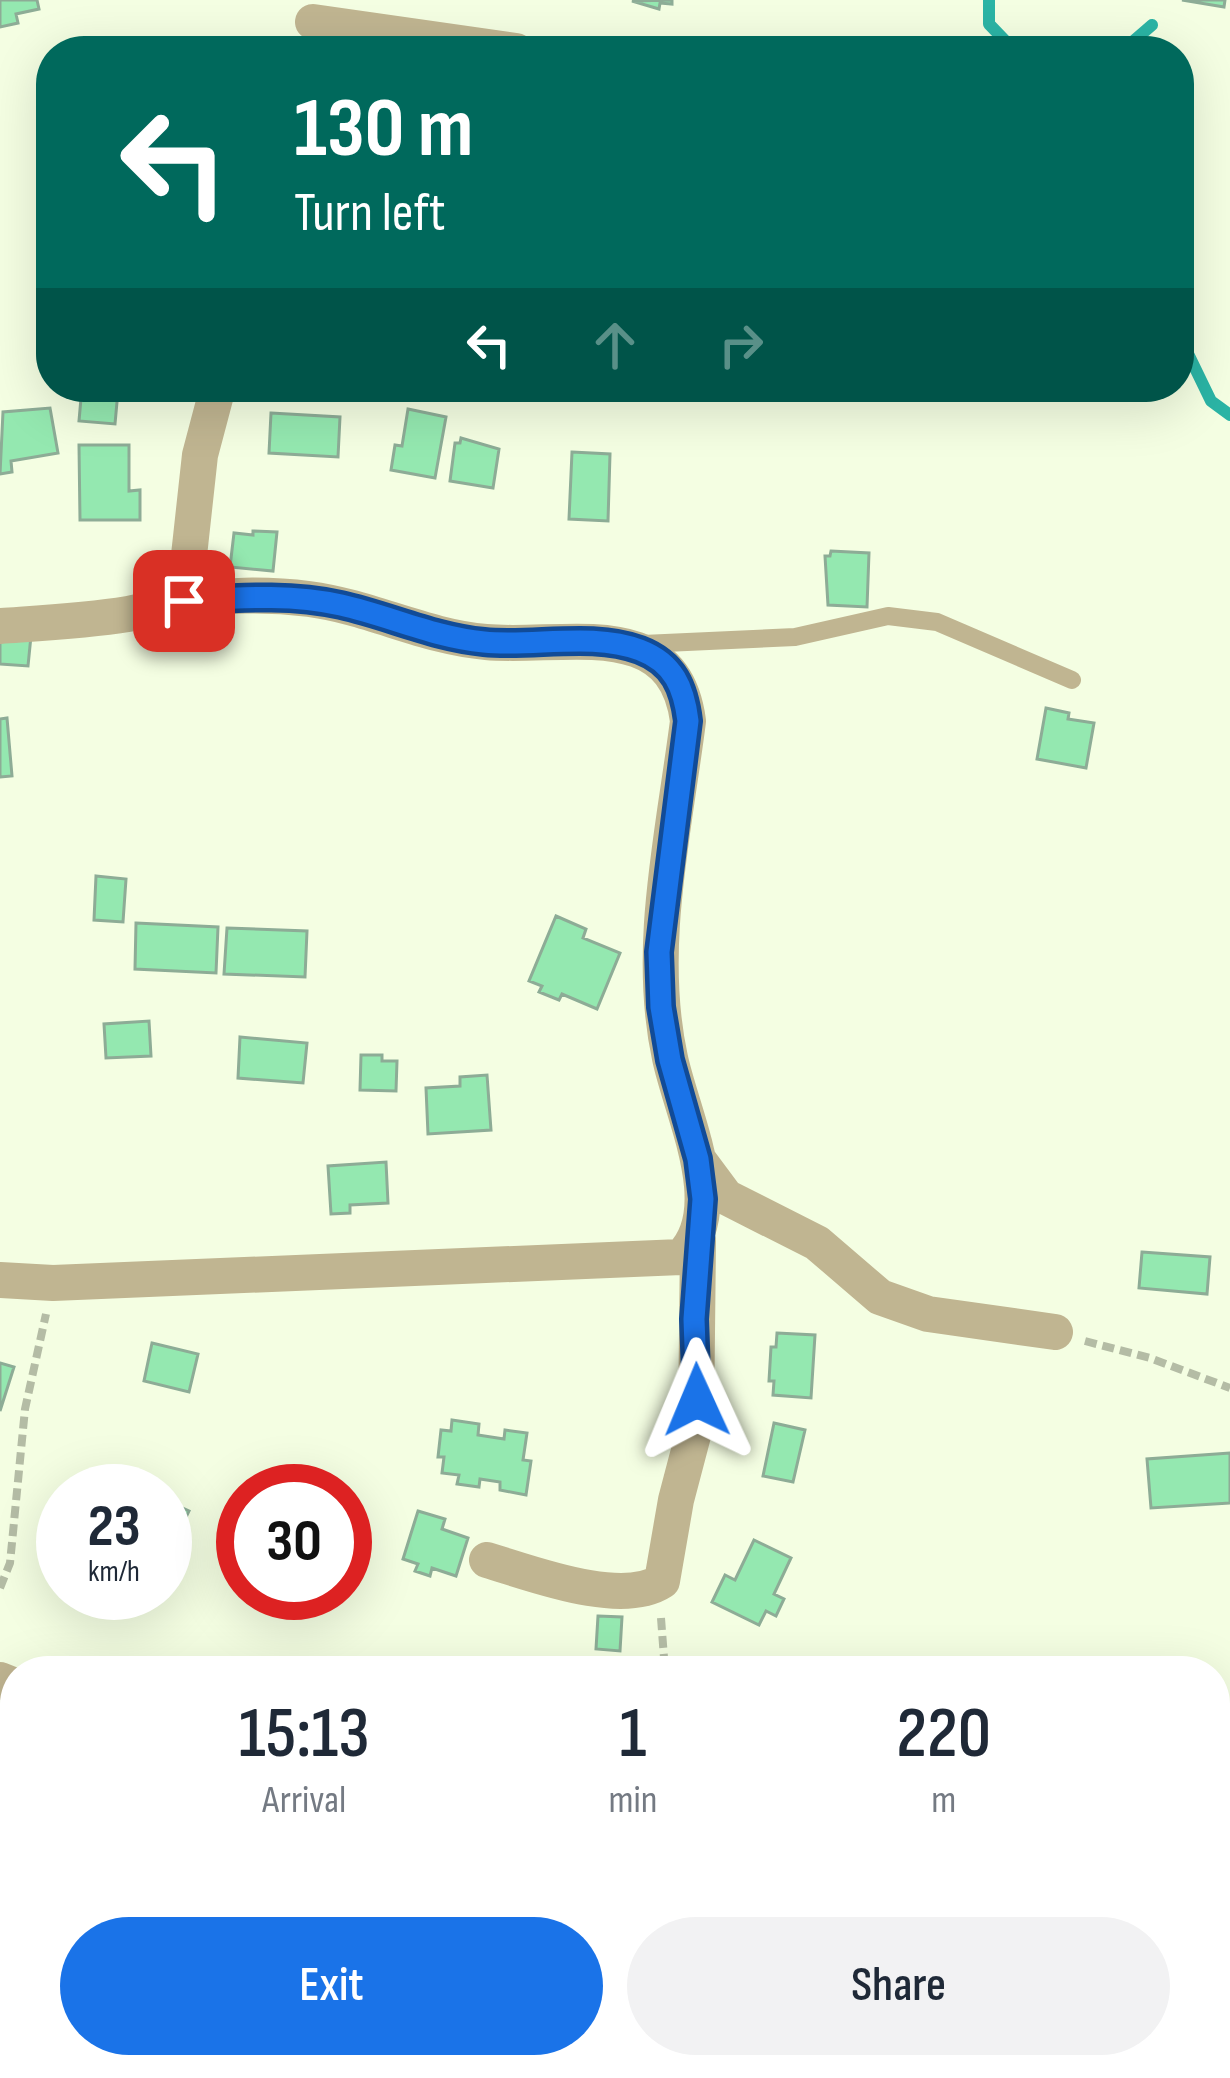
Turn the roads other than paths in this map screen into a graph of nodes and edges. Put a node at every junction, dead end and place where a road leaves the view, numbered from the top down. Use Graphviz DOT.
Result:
graph roads {
  1 [pos="312,24"];
  2 [pos="403,36"];
  3 [pos="214,402"];
  4 [pos="184,601"];
  5 [pos="0,626"];
  6 [pos="608,644"];
  7 [pos="1072,680"];
  8 [pos="698,1159"];
  9 [pos="698,1241"];
  10 [pos="0,1280"];
  11 [pos="1055,1332"];
  12 [pos="487,1560"];
  1 -- 2 [label="street"];
  3 -- 4 [label="street"];
  4 -- 5 [label="street"];
  4 -- 6 [label="street"];
  6 -- 7 [label="lane"];
  6 -- 8 [label="street"];
  8 -- 9 [label="street"];
  8 -- 11 [label="street"];
  9 -- 10 [label="street"];
  9 -- 12 [label="street"];
}
